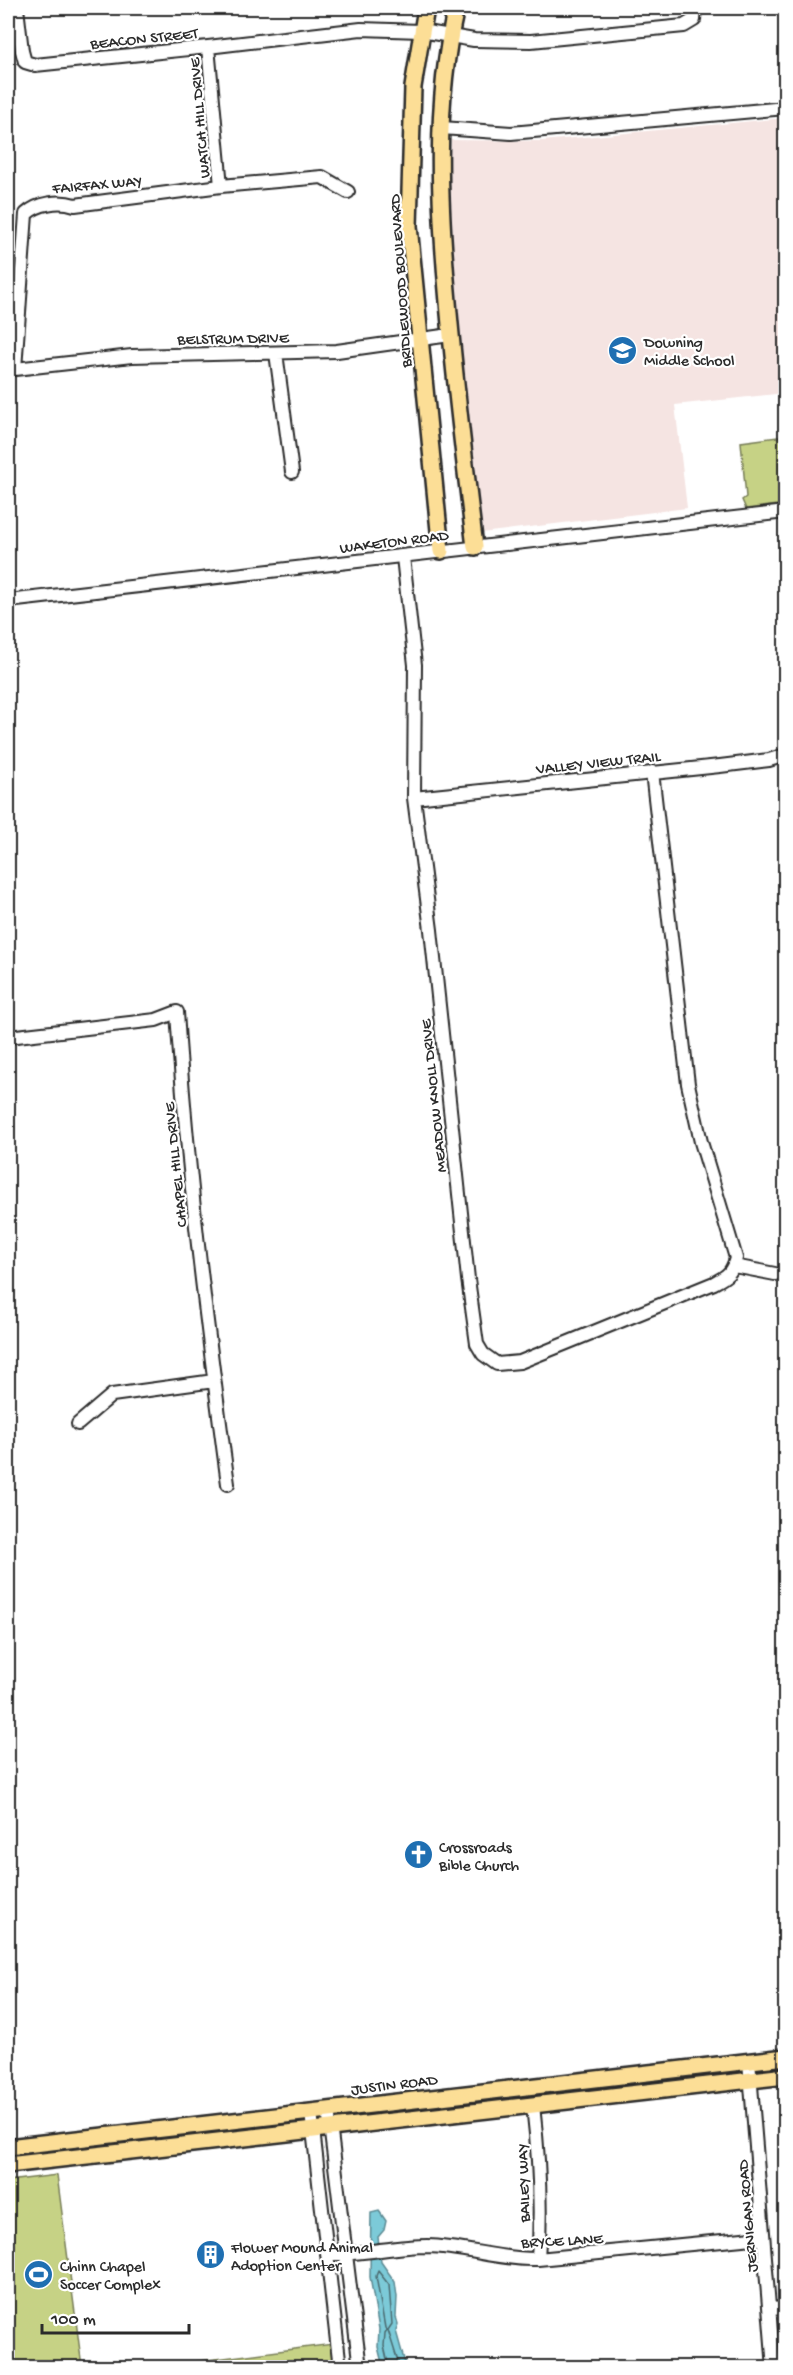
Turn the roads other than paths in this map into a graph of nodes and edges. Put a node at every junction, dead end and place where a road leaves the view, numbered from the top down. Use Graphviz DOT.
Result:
graph roads {
  1 [pos="17,8"];
  2 [pos="426,8"];
  3 [pos="456,8"];
  4 [pos="695,14"];
  5 [pos="421,32"];
  6 [pos="450,36"];
  7 [pos="208,47"];
  8 [pos="786,108"];
  9 [pos="442,128"];
  10 [pos="221,186"];
  11 [pos="348,192"];
  12 [pos="450,335"];
  13 [pos="421,338"];
  14 [pos="276,353"];
  15 [pos="15,369"];
  16 [pos="292,472"];
  17 [pos="786,512"];
  18 [pos="474,547"];
  19 [pos="441,551"];
  20 [pos="403,557"];
  21 [pos="8,601"];
  22 [pos="786,755"];
  23 [pos="652,772"];
  24 [pos="414,798"];
  25 [pos="8,1038"];
  26 [pos="734,1266"];
  27 [pos="775,1274"];
  28 [pos="214,1381"];
  29 [pos="78,1424"];
  30 [pos="228,1484"];
  31 [pos="786,2057"];
  32 [pos="749,2061"];
  33 [pos="786,2076"];
  34 [pos="751,2080"];
  35 [pos="532,2105"];
  36 [pos="328,2109"];
  37 [pos="311,2112"];
  38 [pos="330,2128"];
  39 [pos="314,2130"];
  40 [pos="8,2147"];
  41 [pos="8,2165"];
  42 [pos="764,2237"];
  43 [pos="327,2254"];
  44 [pos="347,2254"];
  45 [pos="538,2259"];
  46 [pos="786,2307"];
  47 [pos="770,2309"];
  48 [pos="340,2367"];
  49 [pos="360,2367"];
  50 [pos="774,2367"];
  1 -- 7 [label="street, BEACON STREET"];
  2 -- 5 [label="main road, BRIDLEWOOD BOULEVARD"];
  3 -- 6 [label="main road"];
  4 -- 6 [label="street, BEACON STREET"];
  5 -- 6 [label="street, BEACON STREET"];
  5 -- 7 [label="street, BEACON STREET"];
  5 -- 13 [label="main road, BRIDLEWOOD BOULEVARD"];
  6 -- 9 [label="main road"];
  7 -- 10 [label="street, WATCH HILL DRIVE"];
  8 -- 9 [label="street"];
  9 -- 12 [label="main road"];
  10 -- 11 [label="street, FAIRFAX WAY"];
  10 -- 15 [label="street, FAIRFAX WAY"];
  12 -- 13 [label="street, BELSTRUM DRIVE"];
  12 -- 18 [label="main road"];
  13 -- 14 [label="street, BELSTRUM DRIVE"];
  13 -- 19 [label="main road, BRIDLEWOOD BOULEVARD"];
  14 -- 15 [label="street, BELSTRUM DRIVE"];
  14 -- 16 [label="street"];
  17 -- 18 [label="street, WAKETON ROAD"];
  18 -- 19 [label="street, WAKETON ROAD"];
  19 -- 20 [label="street, WAKETON ROAD"];
  20 -- 21 [label="street, WAKETON ROAD"];
  20 -- 24 [label="street, MEADOW KNOLL DRIVE"];
  22 -- 23 [label="street, VALLEY VIEW TRAIL"];
  23 -- 24 [label="street, VALLEY VIEW TRAIL"];
  23 -- 26 [label="street"];
  24 -- 26 [label="street, MEADOW KNOLL DRIVE"];
  25 -- 28 [label="street, CHAPEL HILL DRIVE"];
  26 -- 27 [label="street"];
  28 -- 29 [label="street"];
  28 -- 30 [label="street, CHAPEL HILL DRIVE"];
  31 -- 32 [label="main road, JUSTIN ROAD"];
  32 -- 34 [label="street, JERNIGAN ROAD"];
  32 -- 36 [label="main road, JUSTIN ROAD"];
  33 -- 34 [label="main road"];
  34 -- 35 [label="main road"];
  34 -- 42 [label="street, JERNIGAN ROAD"];
  35 -- 38 [label="main road"];
  35 -- 45 [label="street, BAILEY WAY"];
  36 -- 37 [label="main road, JUSTIN ROAD"];
  36 -- 38 [label="street"];
  37 -- 39 [label="street"];
  37 -- 40 [label="main road, JUSTIN ROAD"];
  38 -- 39 [label="main road"];
  38 -- 44 [label="street"];
  39 -- 41 [label="main road"];
  39 -- 43 [label="street"];
  42 -- 45 [label="street, BRYCE LANE"];
  42 -- 47 [label="street, JERNIGAN ROAD"];
  43 -- 44 [label="street, BRYCE LANE"];
  43 -- 48 [label="street"];
  44 -- 45 [label="street, BRYCE LANE"];
  44 -- 49 [label="street"];
  46 -- 47 [label="street"];
  47 -- 50 [label="street, JERNIGAN ROAD"];
}
